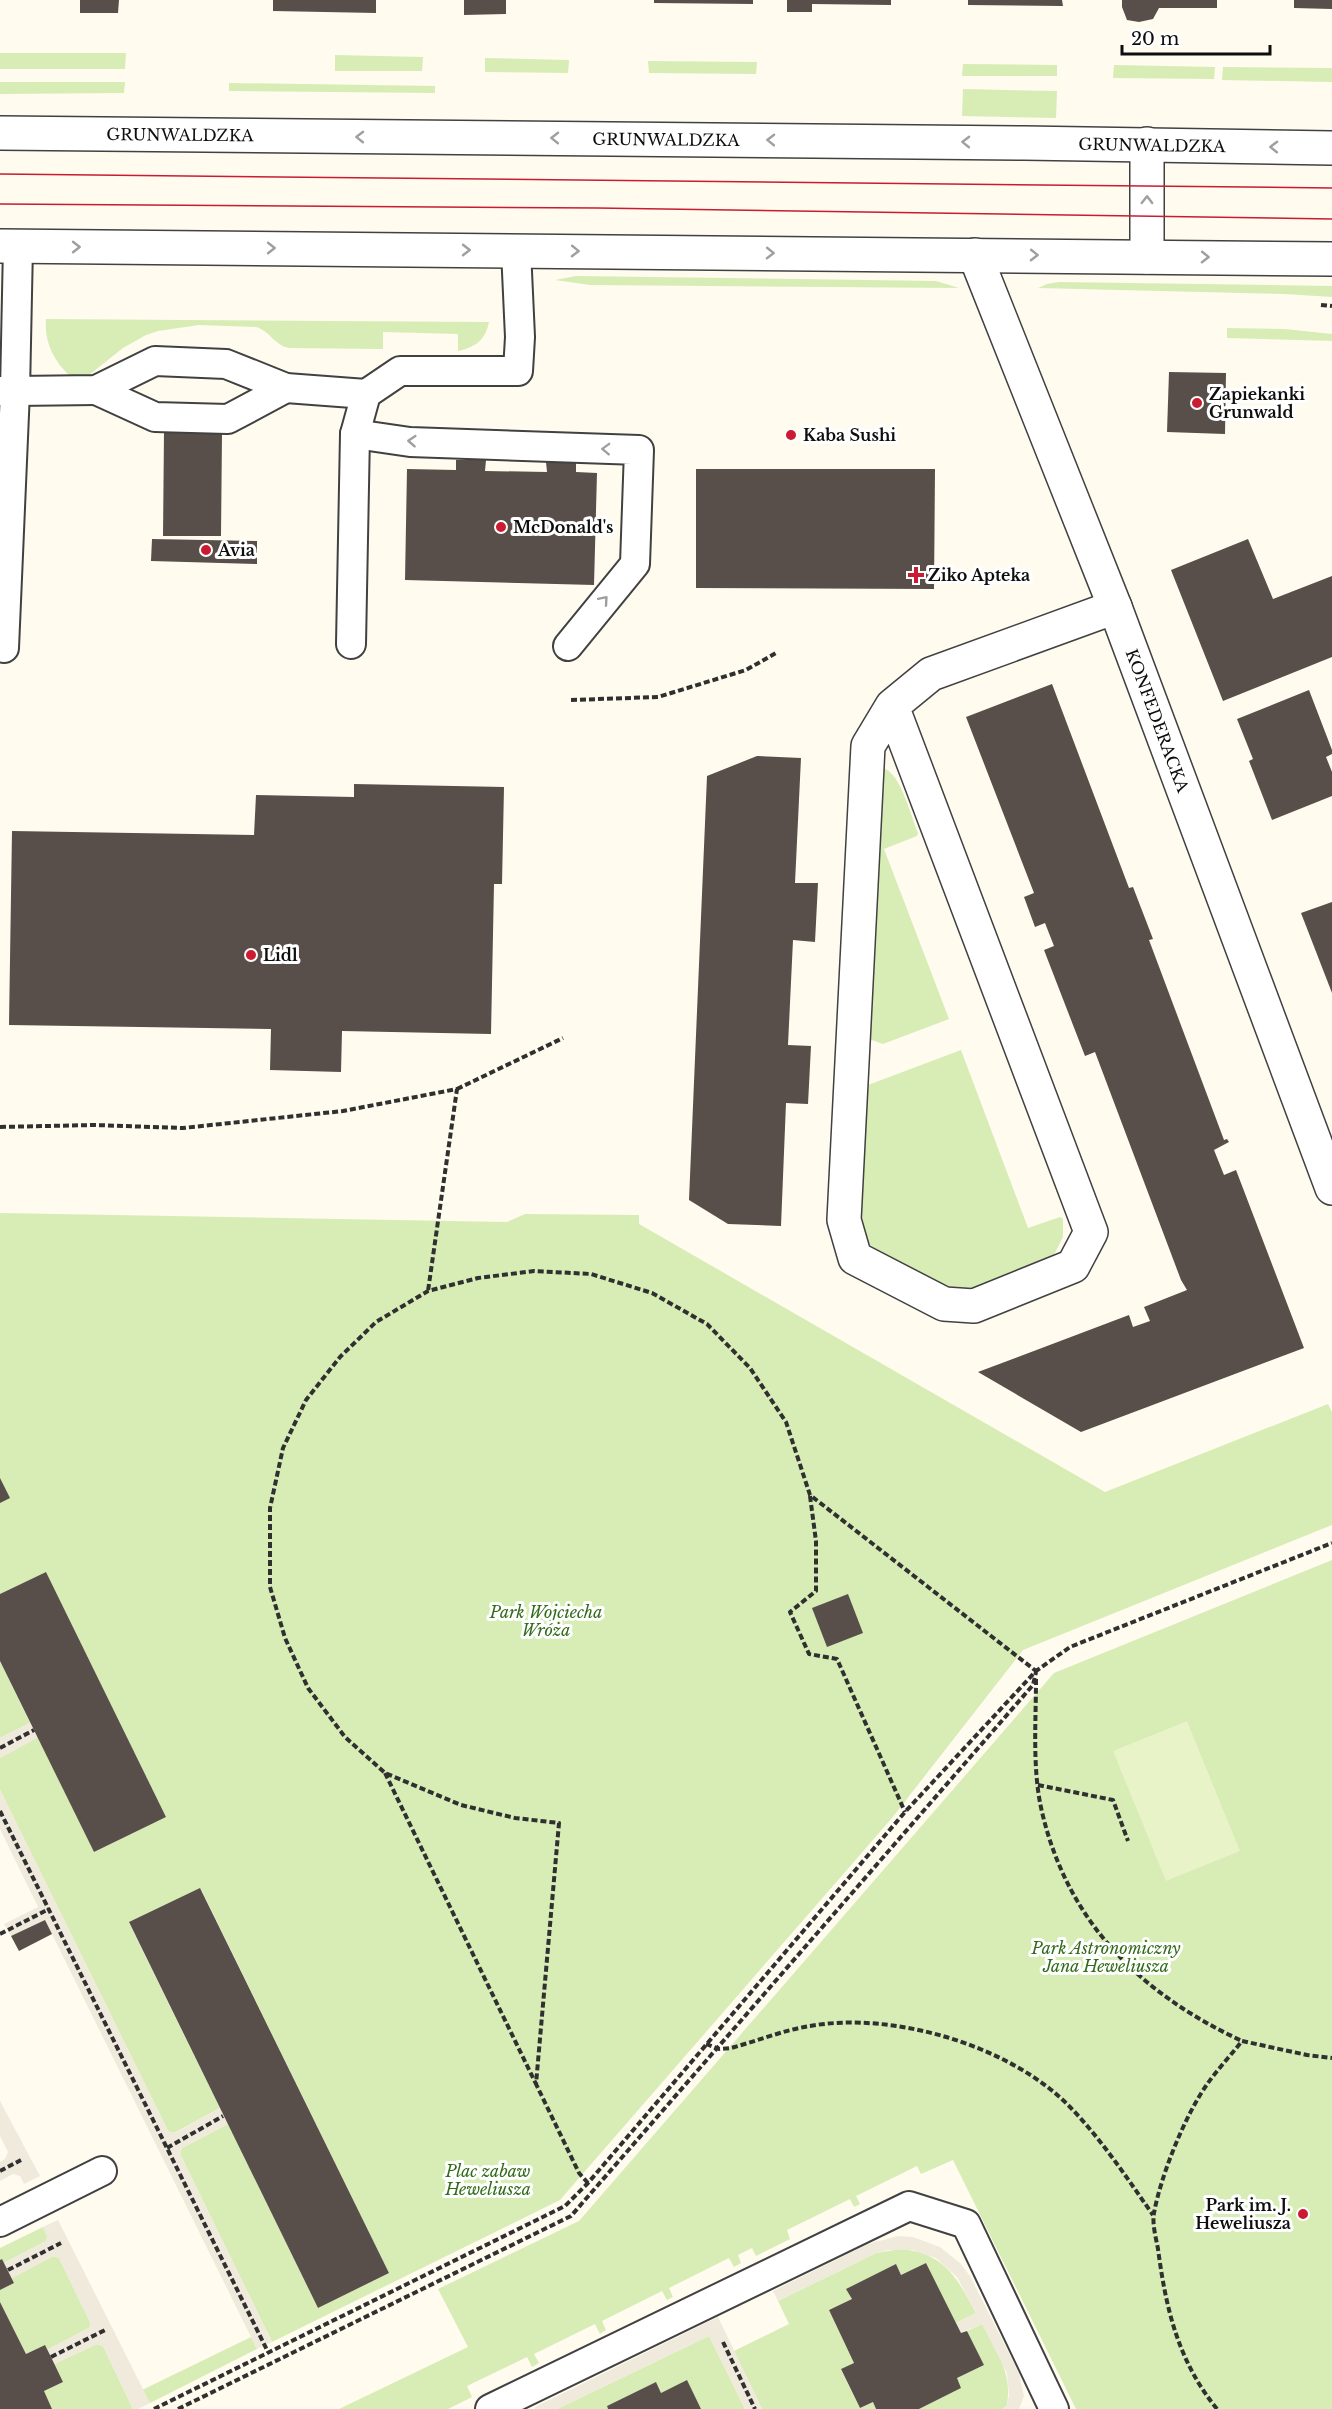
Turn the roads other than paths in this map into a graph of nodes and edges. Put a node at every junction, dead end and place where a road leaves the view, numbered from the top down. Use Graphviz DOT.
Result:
graph roads {
  1 [pos="0,133"];
  2 [pos="1147,144"];
  3 [pos="1332,148"];
  4 [pos="9,246"];
  5 [pos="516,250"];
  6 [pos="975,255"];
  7 [pos="1147,257"];
  8 [pos="1332,259"];
  9 [pos="286,388"];
  10 [pos="96,390"];
  11 [pos="7,391"];
  12 [pos="366,394"];
  13 [pos="355,434"];
  14 [pos="1115,607"];
  15 [pos="351,644"];
  16 [pos="568,646"];
  17 [pos="4,648"];
  18 [pos="892,706"];
  19 [pos="1332,1188"];
  20 [pos="102,2171"];
  21 [pos="0,2222"];
  22 [pos="490,2409"];
  23 [pos="1054,2409"];
  2 -- 1 [label="street, GRUNWALDZKA, one-way"];
  3 -- 2 [label="street, GRUNWALDZKA, one-way"];
  7 -- 2 [label="street, one-way"];
  4 -- 5 [label="street, one-way"];
  4 -- 11 [label="lane"];
  5 -- 6 [label="street, one-way"];
  5 -- 12 [label="lane"];
  6 -- 7 [label="street, one-way"];
  6 -- 14 [label="street, KONFEDERACKA"];
  7 -- 8 [label="street, one-way"];
  9 -- 10 [label="lane"];
  9 -- 10 [label="lane"];
  9 -- 12 [label="lane"];
  10 -- 11 [label="lane"];
  11 -- 17 [label="lane"];
  12 -- 13 [label="lane"];
  13 -- 15 [label="lane"];
  16 -- 13 [label="lane, one-way"];
  14 -- 18 [label="street"];
  14 -- 19 [label="street, KONFEDERACKA"];
  18 -- 18 [label="street"];
  20 -- 21 [label="lane"];
  22 -- 23 [label="lane"];
}
